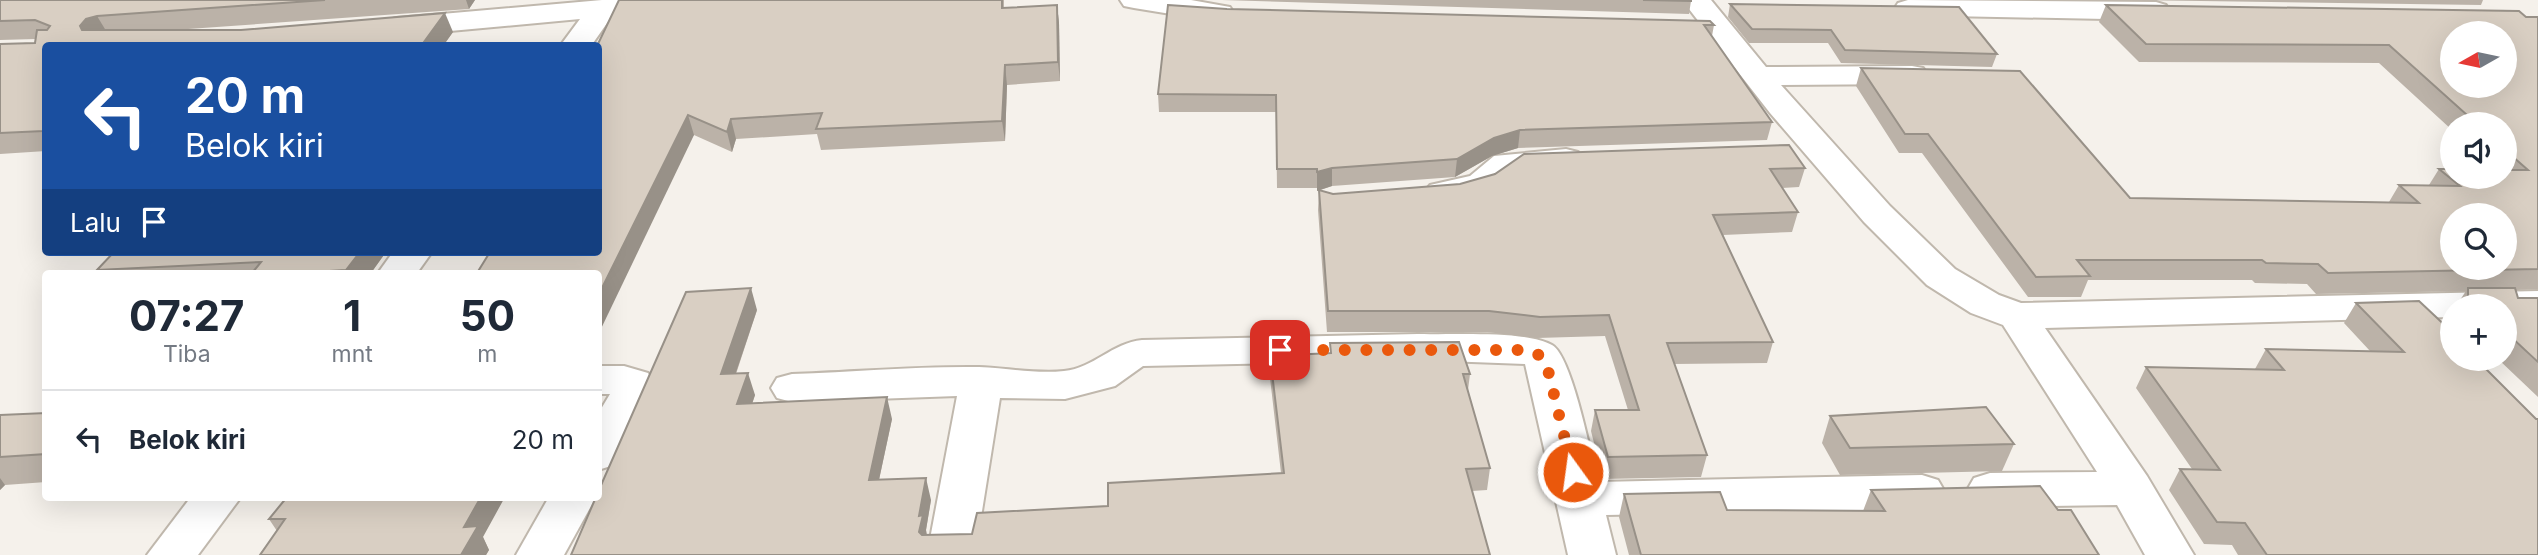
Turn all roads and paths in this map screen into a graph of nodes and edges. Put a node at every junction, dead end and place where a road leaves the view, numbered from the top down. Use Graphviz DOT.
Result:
graph roads {
  1 [pos="698,0"];
  2 [pos="1135,0"];
  3 [pos="604,8"];
  4 [pos="1878,8"];
  5 [pos="2178,12"];
  6 [pos="1705,13"];
  7 [pos="1253,15"];
  8 [pos="368,29"];
  9 [pos="578,42"];
  10 [pos="1756,76"];
  11 [pos="1946,76"];
  12 [pos="1820,150"];
  13 [pos="1779,152"];
  14 [pos="1601,158"];
  15 [pos="1415,194"];
  16 [pos="410,256"];
  17 [pos="399,270"];
  18 [pos="2538,303"];
  19 [pos="2417,306"];
  20 [pos="2017,316"];
  21 [pos="2440,329"];
  22 [pos="602,380"];
  23 [pos="981,381"];
  24 [pos="792,388"];
  25 [pos="602,447"];
  26 [pos="2131,488"];
  27 [pos="1579,499"];
  28 [pos="215,501"];
  29 [pos="571,501"];
  30 [pos="171,555"];
  31 [pos="540,555"];
  32 [pos="951,555"];
  33 [pos="1592,555"];
  34 [pos="2170,555"];
  1 -- 3 [label="street"];
  2 -- 7 [label="street"];
  3 -- 8 [label="street"];
  3 -- 9 [label="street"];
  4 -- 5 [label="street"];
  6 -- 10 [label="street"];
  10 -- 11 [label="street"];
  10 -- 12 [label="street"];
  12 -- 13 [label="street"];
  12 -- 20 [label="street"];
  14 -- 15 [label="street"];
  16 -- 17 [label="street"];
  18 -- 19 [label="street"];
  19 -- 20 [label="street"];
  19 -- 21 [label="street"];
  20 -- 26 [label="street"];
  22 -- 25 [label="street"];
  23 -- 24 [label="street"];
  23 -- 27 [label="street"];
  23 -- 32 [label="street"];
  26 -- 27 [label="street"];
  26 -- 34 [label="street"];
  27 -- 33 [label="street"];
  28 -- 30 [label="street"];
  29 -- 31 [label="street"];
}
